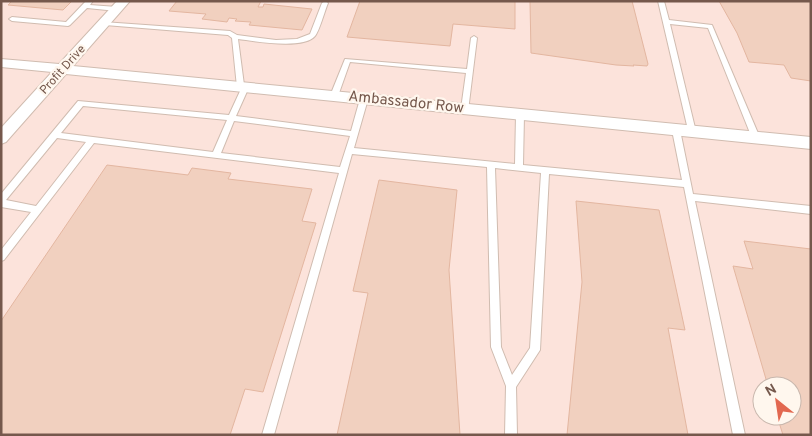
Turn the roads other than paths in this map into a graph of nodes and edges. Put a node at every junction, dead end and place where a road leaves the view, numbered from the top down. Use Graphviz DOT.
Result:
graph roads {
  1 [pos="661,1"];
  2 [pos="325,3"];
  3 [pos="87,4"];
  4 [pos="121,5"];
  5 [pos="12,19"];
  6 [pos="666,22"];
  7 [pos="105,23"];
  8 [pos="235,37"];
  9 [pos="474,38"];
  10 [pos="1,63"];
  11 [pos="63,70"];
  12 [pos="470,70"];
  13 [pos="243,87"];
  14 [pos="334,96"];
  15 [pos="364,99"];
  16 [pos="465,109"];
  17 [pos="520,115"];
  18 [pos="232,118"];
  19 [pos="676,130"];
  20 [pos="692,132"];
  21 [pos="355,134"];
  22 [pos="55,135"];
  23 [pos="1,138"];
  24 [pos="756,138"];
  25 [pos="92,140"];
  26 [pos="811,143"];
  27 [pos="350,151"];
  28 [pos="216,155"];
  29 [pos="491,165"];
  30 [pos="519,168"];
  31 [pos="546,170"];
  32 [pos="344,172"];
  33 [pos="687,184"];
  34 [pos="690,197"];
  35 [pos="1,202"];
  36 [pos="38,210"];
  37 [pos="811,210"];
  38 [pos="1,257"];
  39 [pos="511,386"];
  40 [pos="268,435"];
  41 [pos="511,435"];
  42 [pos="739,435"];
  1 -- 6 [label="lane"];
  2 -- 8 [label="lane"];
  3 -- 4 [label="lane"];
  3 -- 5 [label="lane"];
  4 -- 7 [label="street, Profit Drive"];
  6 -- 20 [label="lane"];
  6 -- 24 [label="lane"];
  7 -- 8 [label="lane"];
  7 -- 11 [label="street, Profit Drive"];
  8 -- 13 [label="lane"];
  9 -- 12 [label="lane"];
  10 -- 11 [label="street, Ambassador Row"];
  11 -- 13 [label="street, Ambassador Row"];
  11 -- 23 [label="street, Profit Drive"];
  12 -- 14 [label="lane"];
  12 -- 16 [label="lane"];
  13 -- 14 [label="street, Ambassador Row"];
  13 -- 18 [label="lane"];
  14 -- 15 [label="street, Ambassador Row"];
  15 -- 16 [label="street, Ambassador Row"];
  15 -- 21 [label="lane"];
  16 -- 17 [label="street, Ambassador Row"];
  17 -- 19 [label="street, Ambassador Row"];
  17 -- 30 [label="lane"];
  18 -- 21 [label="lane"];
  18 -- 22 [label="lane"];
  18 -- 28 [label="lane"];
  19 -- 20 [label="street, Ambassador Row"];
  19 -- 33 [label="lane"];
  20 -- 24 [label="street, Ambassador Row"];
  21 -- 27 [label="lane"];
  22 -- 25 [label="lane"];
  22 -- 35 [label="lane"];
  24 -- 26 [label="street, Ambassador Row"];
  25 -- 28 [label="lane"];
  25 -- 36 [label="lane"];
  27 -- 29 [label="lane"];
  27 -- 32 [label="lane"];
  28 -- 32 [label="lane"];
  29 -- 30 [label="lane"];
  29 -- 39 [label="lane"];
  30 -- 31 [label="lane"];
  31 -- 33 [label="lane"];
  31 -- 39 [label="lane"];
  32 -- 40 [label="lane"];
  33 -- 34 [label="lane"];
  34 -- 37 [label="lane"];
  34 -- 42 [label="lane"];
  35 -- 36 [label="lane"];
  36 -- 38 [label="lane"];
  39 -- 41 [label="lane"];
}
